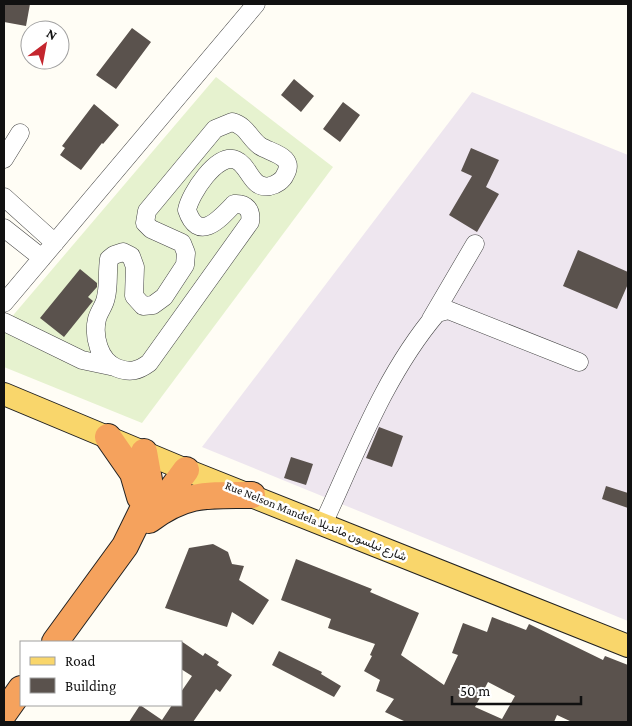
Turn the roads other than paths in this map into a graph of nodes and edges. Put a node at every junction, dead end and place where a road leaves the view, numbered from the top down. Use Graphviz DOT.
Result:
graph roads {
  1 [pos="256,4"];
  2 [pos="20,133"];
  3 [pos="4,159"];
  4 [pos="4,197"];
  5 [pos="4,228"];
  6 [pos="55,243"];
  7 [pos="475,244"];
  8 [pos="42,258"];
  9 [pos="4,303"];
  10 [pos="4,322"];
  11 [pos="428,324"];
  12 [pos="579,362"];
  13 [pos="115,368"];
  14 [pos="4,394"];
  15 [pos="108,437"];
  16 [pos="144,452"];
  17 [pos="186,470"];
  18 [pos="252,496"];
  19 [pos="143,519"];
  20 [pos="323,524"];
  21 [pos="56,641"];
  22 [pos="628,646"];
  23 [pos="20,689"];
  24 [pos="4,712"];
  1 -- 6 [label="street"];
  2 -- 3 [label="street"];
  4 -- 6 [label="street"];
  5 -- 8 [label="street"];
  6 -- 8 [label="street"];
  7 -- 11 [label="street"];
  8 -- 9 [label="street"];
  10 -- 13 [label="street"];
  11 -- 12 [label="street"];
  11 -- 20 [label="street"];
  13 -- 13 [label="street"];
  14 -- 15 [label="main road, Rue Nelson Mandela شارع نيلسون مانديلا"];
  15 -- 16 [label="main road, Rue Nelson Mandela شارع نيلسون مانديلا"];
  15 -- 19 [label="highway"];
  16 -- 17 [label="main road, Rue Nelson Mandela شارع نيلسون مانديلا"];
  16 -- 19 [label="highway"];
  17 -- 18 [label="main road, Rue Nelson Mandela شارع نيلسون مانديلا"];
  17 -- 19 [label="highway"];
  18 -- 19 [label="highway"];
  18 -- 20 [label="main road, Rue Nelson Mandela شارع نيلسون مانديلا"];
  19 -- 21 [label="highway"];
  20 -- 22 [label="main road, Rue Nelson Mandela شارع نيلسون مانديلا"];
  23 -- 24 [label="highway"];
}
